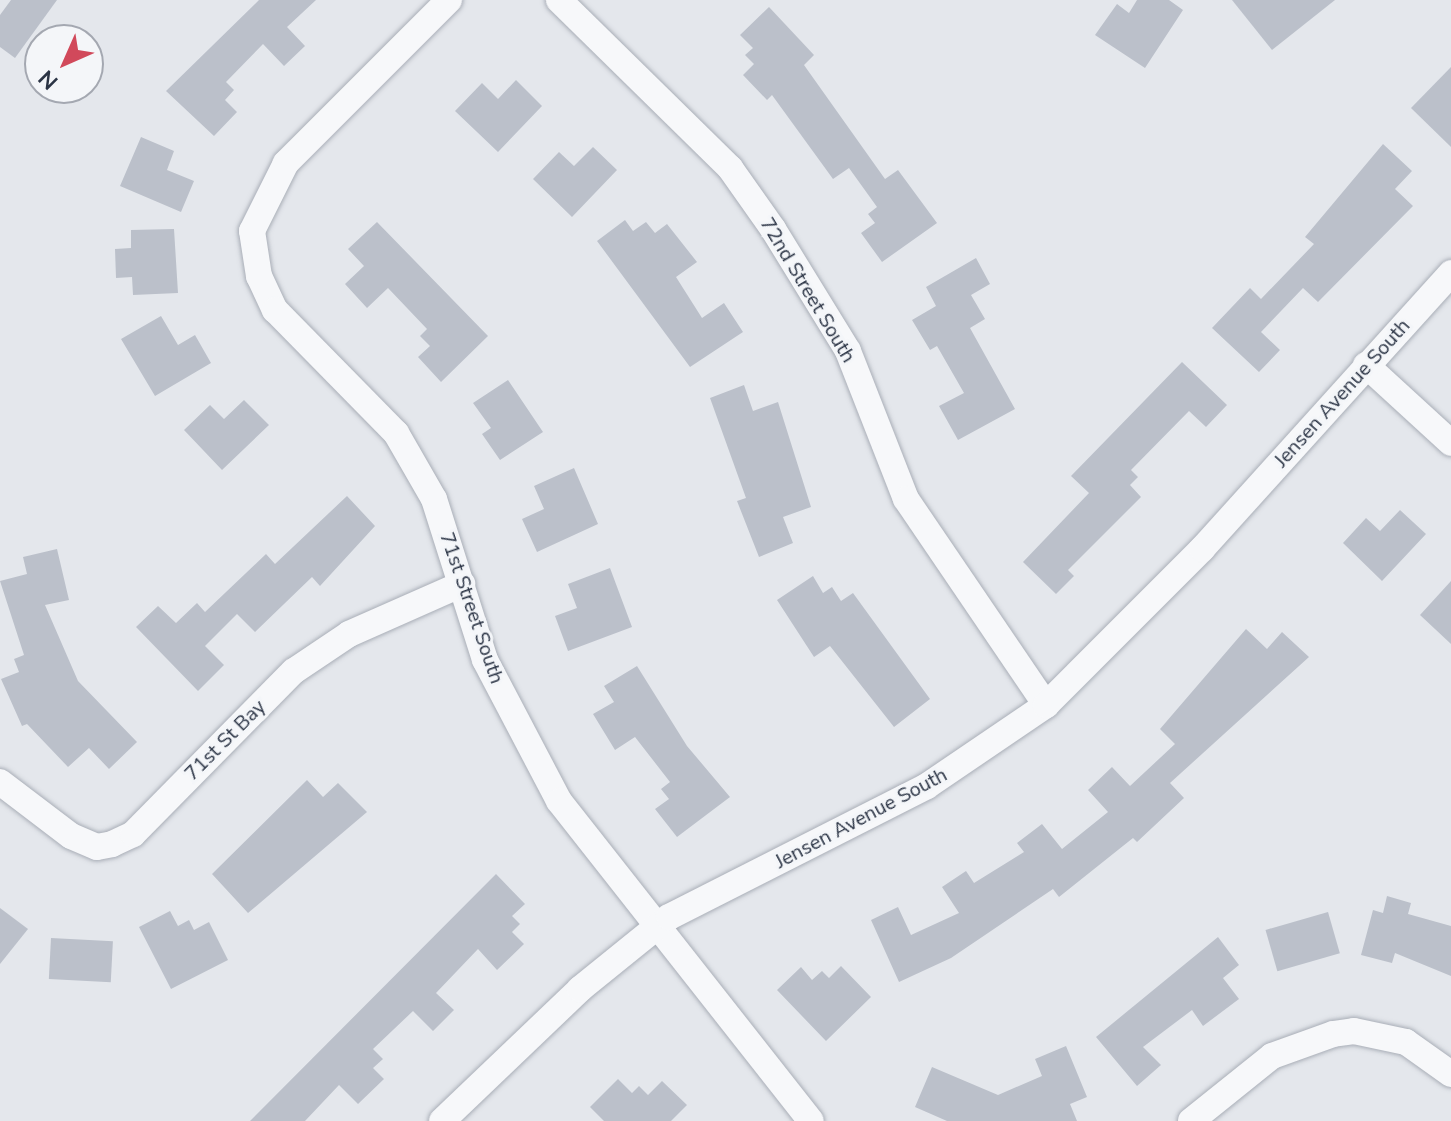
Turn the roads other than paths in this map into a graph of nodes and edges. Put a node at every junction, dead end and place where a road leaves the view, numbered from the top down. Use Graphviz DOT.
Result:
graph roads {
  1 [pos="449,0"];
  2 [pos="559,0"];
  3 [pos="1451,273"];
  4 [pos="1366,365"];
  5 [pos="1451,443"];
  6 [pos="462,584"];
  7 [pos="1046,705"];
  8 [pos="0,782"];
  9 [pos="658,927"];
  10 [pos="1451,1074"];
  11 [pos="442,1121"];
  12 [pos="811,1121"];
  13 [pos="1191,1121"];
  1 -- 6 [label="street, 71st Street South"];
  2 -- 7 [label="street, 72nd Street South"];
  3 -- 4 [label="street, Jensen Avenue South"];
  4 -- 5 [label="street"];
  4 -- 7 [label="street, Jensen Avenue South"];
  6 -- 8 [label="street, 71st St Bay"];
  6 -- 9 [label="street, 71st Street South"];
  7 -- 9 [label="street, Jensen Avenue South"];
  9 -- 11 [label="street, Jensen Avenue South"];
  9 -- 12 [label="street, 71st Street South"];
  10 -- 13 [label="street"];
}
